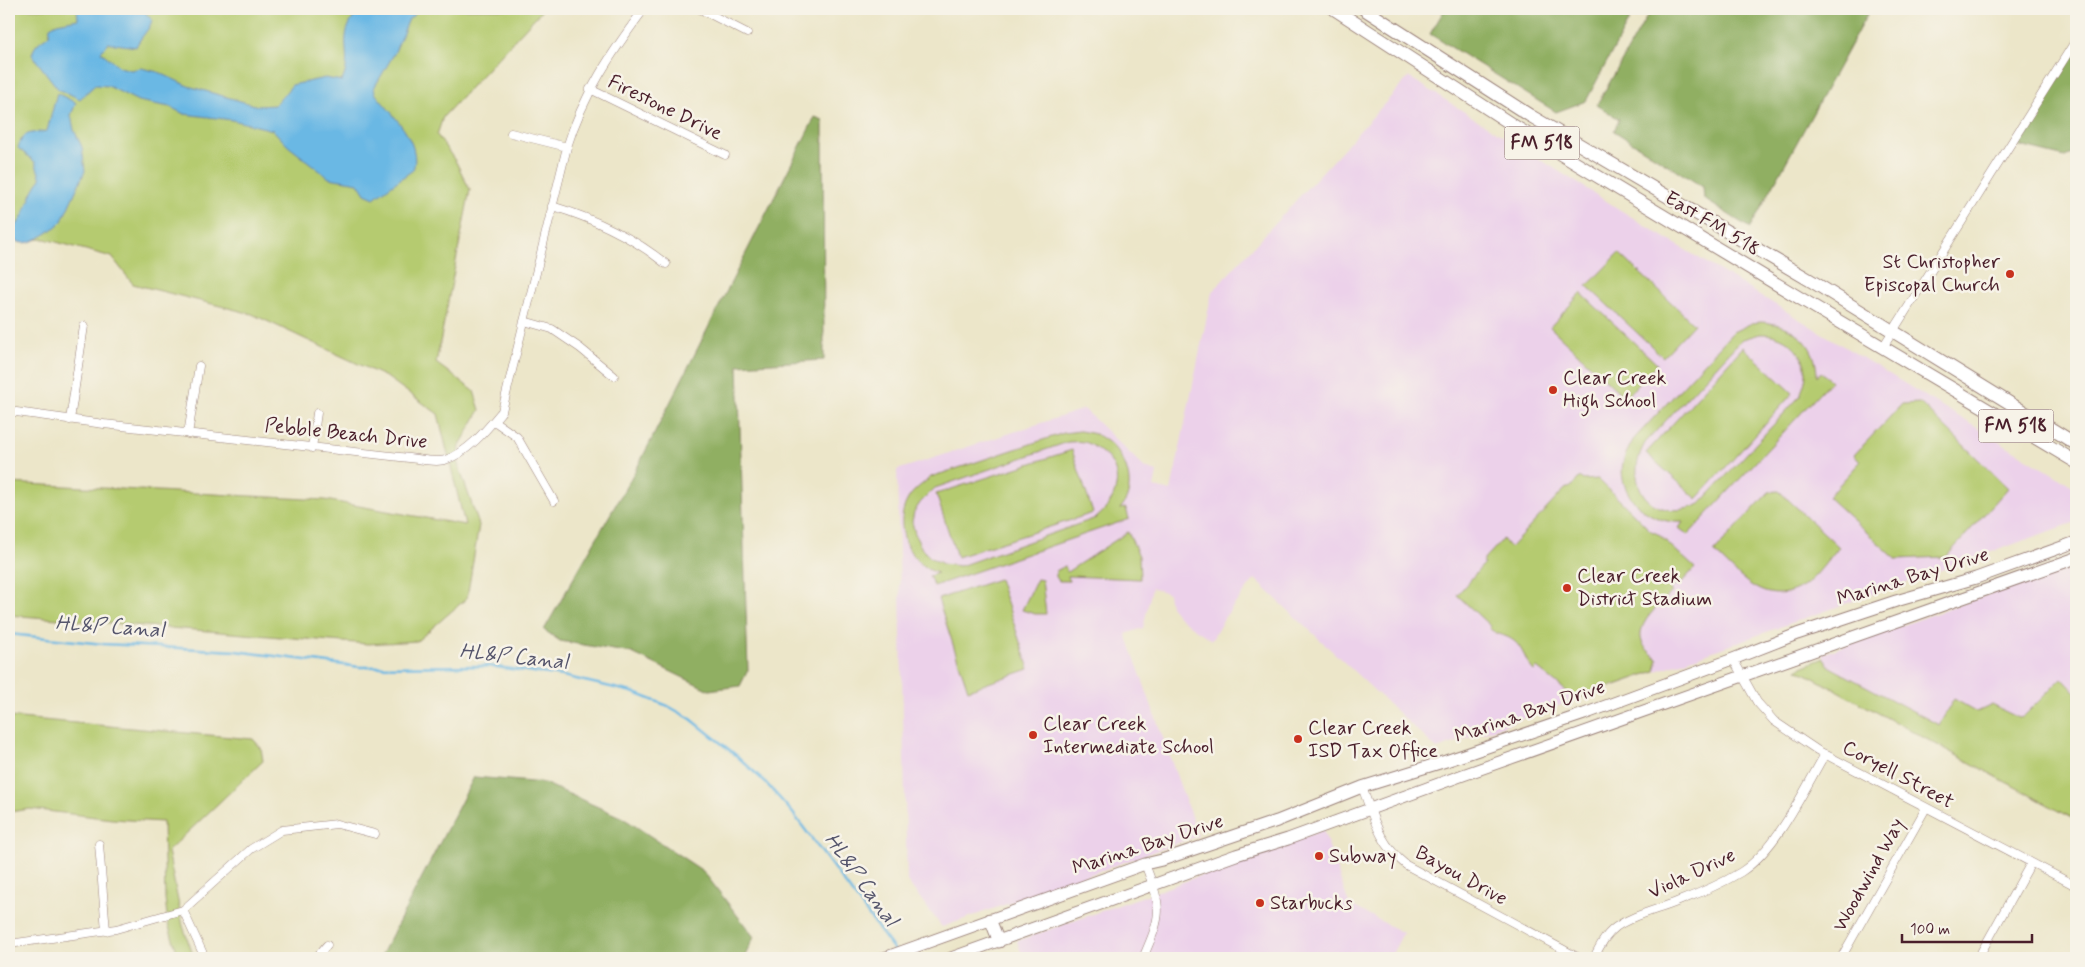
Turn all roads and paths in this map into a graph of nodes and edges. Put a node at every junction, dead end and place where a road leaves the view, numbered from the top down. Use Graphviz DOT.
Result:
graph roads {
  1 [pos="644,9"];
  2 [pos="700,9"];
  3 [pos="1334,9"];
  4 [pos="1364,9"];
  5 [pos="747,33"];
  6 [pos="2076,40"];
  7 [pos="1444,60"];
  8 [pos="1434,74"];
  9 [pos="590,89"];
  10 [pos="1530,115"];
  11 [pos="1519,129"];
  12 [pos="511,133"];
  13 [pos="567,147"];
  14 [pos="725,155"];
  15 [pos="1643,182"];
  16 [pos="1635,200"];
  17 [pos="552,206"];
  18 [pos="666,264"];
  19 [pos="1813,282"];
  20 [pos="1803,300"];
  21 [pos="524,321"];
  22 [pos="84,326"];
  23 [pos="1892,332"];
  24 [pos="1882,347"];
  25 [pos="199,366"];
  26 [pos="614,376"];
  27 [pos="9,411"];
  28 [pos="316,413"];
  29 [pos="70,420"];
  30 [pos="494,421"];
  31 [pos="188,434"];
  32 [pos="2076,444"];
  33 [pos="312,448"];
  34 [pos="2076,462"];
  35 [pos="554,501"];
  36 [pos="2076,542"];
  37 [pos="2076,558"];
  38 [pos="1732,659"];
  39 [pos="1743,676"];
  40 [pos="1584,714"];
  41 [pos="1589,731"];
  42 [pos="1825,754"];
  43 [pos="1457,757"];
  44 [pos="1463,774"];
  45 [pos="1362,787"];
  46 [pos="1370,808"];
  47 [pos="1926,808"];
  48 [pos="1276,821"];
  49 [pos="375,834"];
  50 [pos="1230,837"];
  51 [pos="1280,841"];
  52 [pos="99,844"];
  53 [pos="1236,855"];
  54 [pos="2032,863"];
  55 [pos="1146,864"];
  56 [pos="1153,885"];
  57 [pos="2076,886"];
  58 [pos="183,910"];
  59 [pos="990,919"];
  60 [pos="106,931"];
  61 [pos="999,942"];
  62 [pos="9,944"];
  63 [pos="327,945"];
  64 [pos="205,958"];
  65 [pos="316,958"];
  66 [pos="884,958"];
  67 [pos="951,958"];
  68 [pos="1143,958"];
  69 [pos="1580,958"];
  70 [pos="1594,958"];
  71 [pos="1841,958"];
  72 [pos="1978,958"];
  1 -- 9 [label="street, Pebble Beach Drive"];
  2 -- 5 [label="street"];
  3 -- 8 [label="main road, East FM 518 / FM 518"];
  4 -- 7 [label="main road, East FM 518 / FM 518"];
  6 -- 23 [label="street"];
  7 -- 8 [label="main road"];
  7 -- 10 [label="main road, East FM 518 / FM 518"];
  8 -- 11 [label="main road, East FM 518 / FM 518"];
  9 -- 13 [label="street, Pebble Beach Drive"];
  9 -- 14 [label="street, Firestone Drive"];
  10 -- 11 [label="main road"];
  10 -- 15 [label="main road, East FM 518 / FM 518"];
  11 -- 16 [label="main road, East FM 518 / FM 518"];
  12 -- 13 [label="street"];
  13 -- 17 [label="street, Pebble Beach Drive"];
  15 -- 16 [label="main road"];
  15 -- 19 [label="main road, East FM 518 / FM 518"];
  16 -- 20 [label="main road, East FM 518 / FM 518"];
  17 -- 18 [label="street"];
  17 -- 21 [label="street, Pebble Beach Drive"];
  19 -- 20 [label="main road"];
  19 -- 23 [label="main road, East FM 518 / FM 518"];
  20 -- 24 [label="main road, East FM 518 / FM 518"];
  21 -- 26 [label="street"];
  21 -- 30 [label="street, Pebble Beach Drive"];
  22 -- 29 [label="street"];
  23 -- 24 [label="street"];
  23 -- 32 [label="main road, East FM 518 / FM 518"];
  24 -- 34 [label="main road, East FM 518 / FM 518"];
  25 -- 31 [label="street"];
  27 -- 29 [label="street, Pebble Beach Drive"];
  28 -- 33 [label="street"];
  29 -- 31 [label="street, Pebble Beach Drive"];
  30 -- 33 [label="street, Pebble Beach Drive"];
  30 -- 35 [label="street"];
  31 -- 33 [label="street, Pebble Beach Drive"];
  36 -- 38 [label="main road, Marina Bay Drive"];
  37 -- 39 [label="main road, Marina Bay Drive"];
  38 -- 39 [label="street, Coryell Street"];
  38 -- 40 [label="main road, Marina Bay Drive"];
  39 -- 41 [label="main road, Marina Bay Drive"];
  39 -- 42 [label="street, Coryell Street"];
  40 -- 41 [label="main road"];
  40 -- 43 [label="main road, Marina Bay Drive"];
  41 -- 44 [label="main road, Marina Bay Drive"];
  42 -- 47 [label="street, Coryell Street"];
  42 -- 70 [label="street, Viola Drive"];
  43 -- 44 [label="main road"];
  43 -- 45 [label="main road, Marina Bay Drive"];
  44 -- 46 [label="main road, Marina Bay Drive"];
  45 -- 46 [label="street, Bayou Drive"];
  45 -- 48 [label="main road, Marina Bay Drive"];
  46 -- 51 [label="main road, Marina Bay Drive"];
  46 -- 69 [label="street, Bayou Drive"];
  47 -- 54 [label="street, Coryell Street"];
  47 -- 71 [label="street, Woodwind Way"];
  48 -- 50 [label="main road, Marina Bay Drive"];
  48 -- 51 [label="main road"];
  49 -- 58 [label="street"];
  50 -- 53 [label="main road"];
  50 -- 55 [label="main road, Marina Bay Drive"];
  51 -- 53 [label="main road, Marina Bay Drive"];
  52 -- 60 [label="street"];
  53 -- 56 [label="main road, Marina Bay Drive"];
  54 -- 57 [label="street, Coryell Street"];
  54 -- 72 [label="street"];
  55 -- 56 [label="street"];
  55 -- 59 [label="main road, Marina Bay Drive"];
  56 -- 61 [label="main road, Marina Bay Drive"];
  56 -- 68 [label="street"];
  58 -- 60 [label="street"];
  58 -- 64 [label="street"];
  59 -- 61 [label="main road"];
  59 -- 66 [label="main road, Marina Bay Drive"];
  60 -- 62 [label="street"];
  61 -- 67 [label="main road, Marina Bay Drive"];
  63 -- 65 [label="street"];
}
